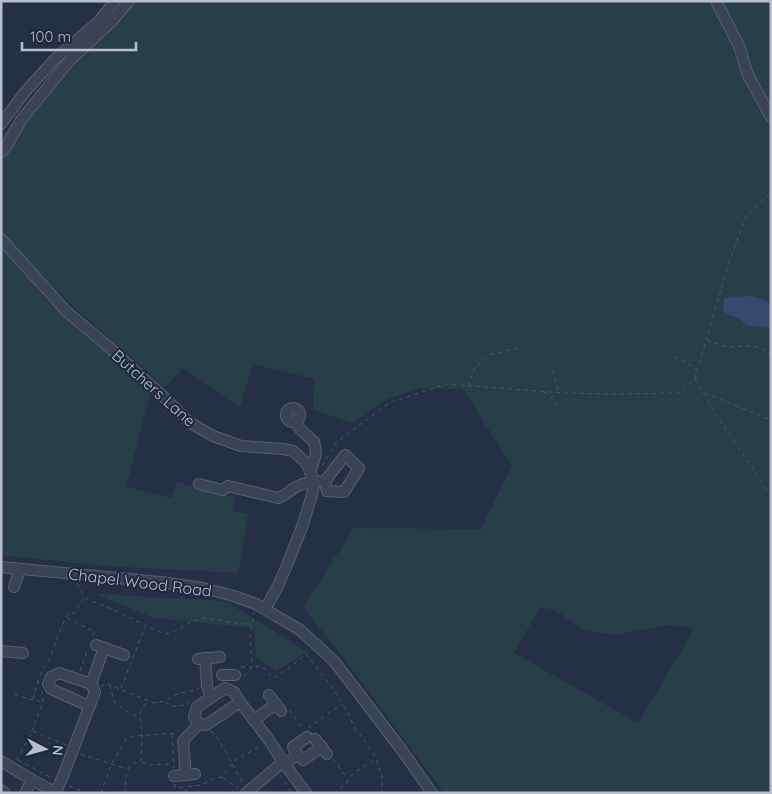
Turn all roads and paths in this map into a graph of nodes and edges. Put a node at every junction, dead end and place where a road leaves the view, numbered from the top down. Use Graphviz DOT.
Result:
graph roads {
  1 [pos="115,1"];
  2 [pos="128,1"];
  3 [pos="716,1"];
  4 [pos="771,117"];
  5 [pos="1,124"];
  6 [pos="1,152"];
  7 [pos="771,192"];
  8 [pos="1,239"];
  9 [pos="706,340"];
  10 [pos="518,348"];
  11 [pos="771,354"];
  12 [pos="674,357"];
  13 [pos="553,370"];
  14 [pos="697,370"];
  15 [pos="694,378"];
  16 [pos="468,386"];
  17 [pos="542,391"];
  18 [pos="558,392"];
  19 [pos="704,393"];
  20 [pos="561,409"];
  21 [pos="771,420"];
  22 [pos="296,421"];
  23 [pos="316,478"];
  24 [pos="198,484"];
  25 [pos="771,496"];
  26 [pos="1,567"];
  27 [pos="20,569"];
  28 [pos="74,574"];
  29 [pos="14,587"];
  30 [pos="84,598"];
  31 [pos="261,607"];
  32 [pos="66,617"];
  33 [pos="251,624"];
  34 [pos="96,643"];
  35 [pos="1,651"];
  36 [pos="23,653"];
  37 [pos="124,655"];
  38 [pos="220,657"];
  39 [pos="252,667"];
  40 [pos="230,673"];
  41 [pos="77,679"];
  42 [pos="38,680"];
  43 [pos="110,685"];
  44 [pos="93,688"];
  45 [pos="225,688"];
  46 [pos="14,694"];
  47 [pos="197,695"];
  48 [pos="269,696"];
  49 [pos="211,697"];
  50 [pos="33,700"];
  51 [pos="194,700"];
  52 [pos="148,701"];
  53 [pos="43,702"];
  54 [pos="164,702"];
  55 [pos="240,702"];
  56 [pos="342,704"];
  57 [pos="89,706"];
  58 [pos="282,709"];
  59 [pos="139,717"];
  60 [pos="254,720"];
  61 [pos="202,725"];
  62 [pos="32,731"];
  63 [pos="190,732"];
  64 [pos="172,734"];
  65 [pos="142,736"];
  66 [pos="269,740"];
  67 [pos="318,744"];
  68 [pos="73,749"];
  69 [pos="298,755"];
  70 [pos="376,758"];
  71 [pos="1,761"];
  72 [pos="141,761"];
  73 [pos="173,764"];
  74 [pos="233,764"];
  75 [pos="111,765"];
  76 [pos="281,765"];
  77 [pos="128,770"];
  78 [pos="174,776"];
  79 [pos="222,777"];
  80 [pos="348,778"];
  81 [pos="32,780"];
  82 [pos="242,782"];
  83 [pos="186,787"];
  84 [pos="58,789"];
  85 [pos="1,790"];
  86 [pos="248,791"];
  87 [pos="5,793"];
  88 [pos="25,793"];
  89 [pos="86,793"];
  90 [pos="101,793"];
  91 [pos="124,793"];
  92 [pos="186,793"];
  93 [pos="291,793"];
  94 [pos="306,793"];
  95 [pos="334,793"];
  96 [pos="381,793"];
  97 [pos="432,793"];
  1 -- 5 [label="street"];
  2 -- 6 [label="street"];
  3 -- 4 [label="street"];
  7 -- 9 [label="path"];
  8 -- 23 [label="street, Butchers Lane"];
  9 -- 11 [label="path"];
  9 -- 14 [label="path"];
  10 -- 16 [label="path"];
  12 -- 14 [label="path"];
  13 -- 18 [label="path"];
  14 -- 15 [label="path"];
  15 -- 18 [label="path"];
  15 -- 19 [label="path"];
  16 -- 17 [label="path"];
  16 -- 23 [label="path"];
  17 -- 18 [label="path"];
  17 -- 20 [label="path"];
  19 -- 21 [label="path"];
  19 -- 25 [label="path"];
  22 -- 23 [label="street"];
  23 -- 24 [label="street"];
  23 -- 31 [label="street"];
  26 -- 27 [label="street, Chapel Wood Road"];
  27 -- 28 [label="street, Chapel Wood Road"];
  27 -- 29 [label="street"];
  28 -- 30 [label="path"];
  28 -- 31 [label="street, Chapel Wood Road"];
  30 -- 32 [label="path"];
  30 -- 33 [label="path"];
  31 -- 33 [label="path"];
  31 -- 97 [label="street, Chapel Wood Road"];
  32 -- 34 [label="path"];
  32 -- 42 [label="path"];
  33 -- 39 [label="path"];
  34 -- 37 [label="street"];
  34 -- 41 [label="path"];
  34 -- 44 [label="street"];
  35 -- 36 [label="street"];
  38 -- 49 [label="street"];
  39 -- 40 [label="path"];
  39 -- 56 [label="path"];
  40 -- 45 [label="street"];
  41 -- 44 [label="street"];
  41 -- 57 [label="street"];
  42 -- 50 [label="path"];
  42 -- 53 [label="path"];
  43 -- 44 [label="path"];
  43 -- 52 [label="path"];
  43 -- 59 [label="path"];
  44 -- 57 [label="street"];
  45 -- 49 [label="street"];
  45 -- 55 [label="street"];
  46 -- 50 [label="path"];
  47 -- 54 [label="path"];
  48 -- 58 [label="street"];
  49 -- 61 [label="street"];
  50 -- 53 [label="path"];
  51 -- 54 [label="path"];
  52 -- 54 [label="path"];
  52 -- 59 [label="path"];
  53 -- 62 [label="path"];
  55 -- 60 [label="street"];
  55 -- 61 [label="street"];
  56 -- 58 [label="path"];
  56 -- 70 [label="path"];
  57 -- 68 [label="street"];
  58 -- 60 [label="street"];
  59 -- 65 [label="path"];
  60 -- 66 [label="street"];
  61 -- 63 [label="street"];
  61 -- 74 [label="path"];
  62 -- 68 [label="path"];
  62 -- 84 [label="path"];
  63 -- 64 [label="path"];
  63 -- 78 [label="street"];
  64 -- 65 [label="path"];
  64 -- 73 [label="path"];
  65 -- 72 [label="path"];
  65 -- 75 [label="path"];
  66 -- 74 [label="path"];
  66 -- 76 [label="street"];
  67 -- 69 [label="street"];
  67 -- 69 [label="street"];
  67 -- 80 [label="path"];
  68 -- 75 [label="path"];
  68 -- 84 [label="street"];
  69 -- 76 [label="street"];
  70 -- 80 [label="path"];
  70 -- 96 [label="path"];
  71 -- 81 [label="street"];
  72 -- 73 [label="path"];
  72 -- 77 [label="path"];
  73 -- 78 [label="path"];
  74 -- 79 [label="path"];
  74 -- 82 [label="path"];
  75 -- 77 [label="path"];
  75 -- 90 [label="path"];
  76 -- 86 [label="street"];
  76 -- 93 [label="path"];
  76 -- 94 [label="street"];
  77 -- 91 [label="path"];
  78 -- 83 [label="path"];
  79 -- 82 [label="path"];
  79 -- 83 [label="path"];
  80 -- 95 [label="path"];
  81 -- 84 [label="street"];
  81 -- 88 [label="street"];
  82 -- 86 [label="path"];
  83 -- 92 [label="path"];
  84 -- 89 [label="path"];
  85 -- 87 [label="street"];
}
